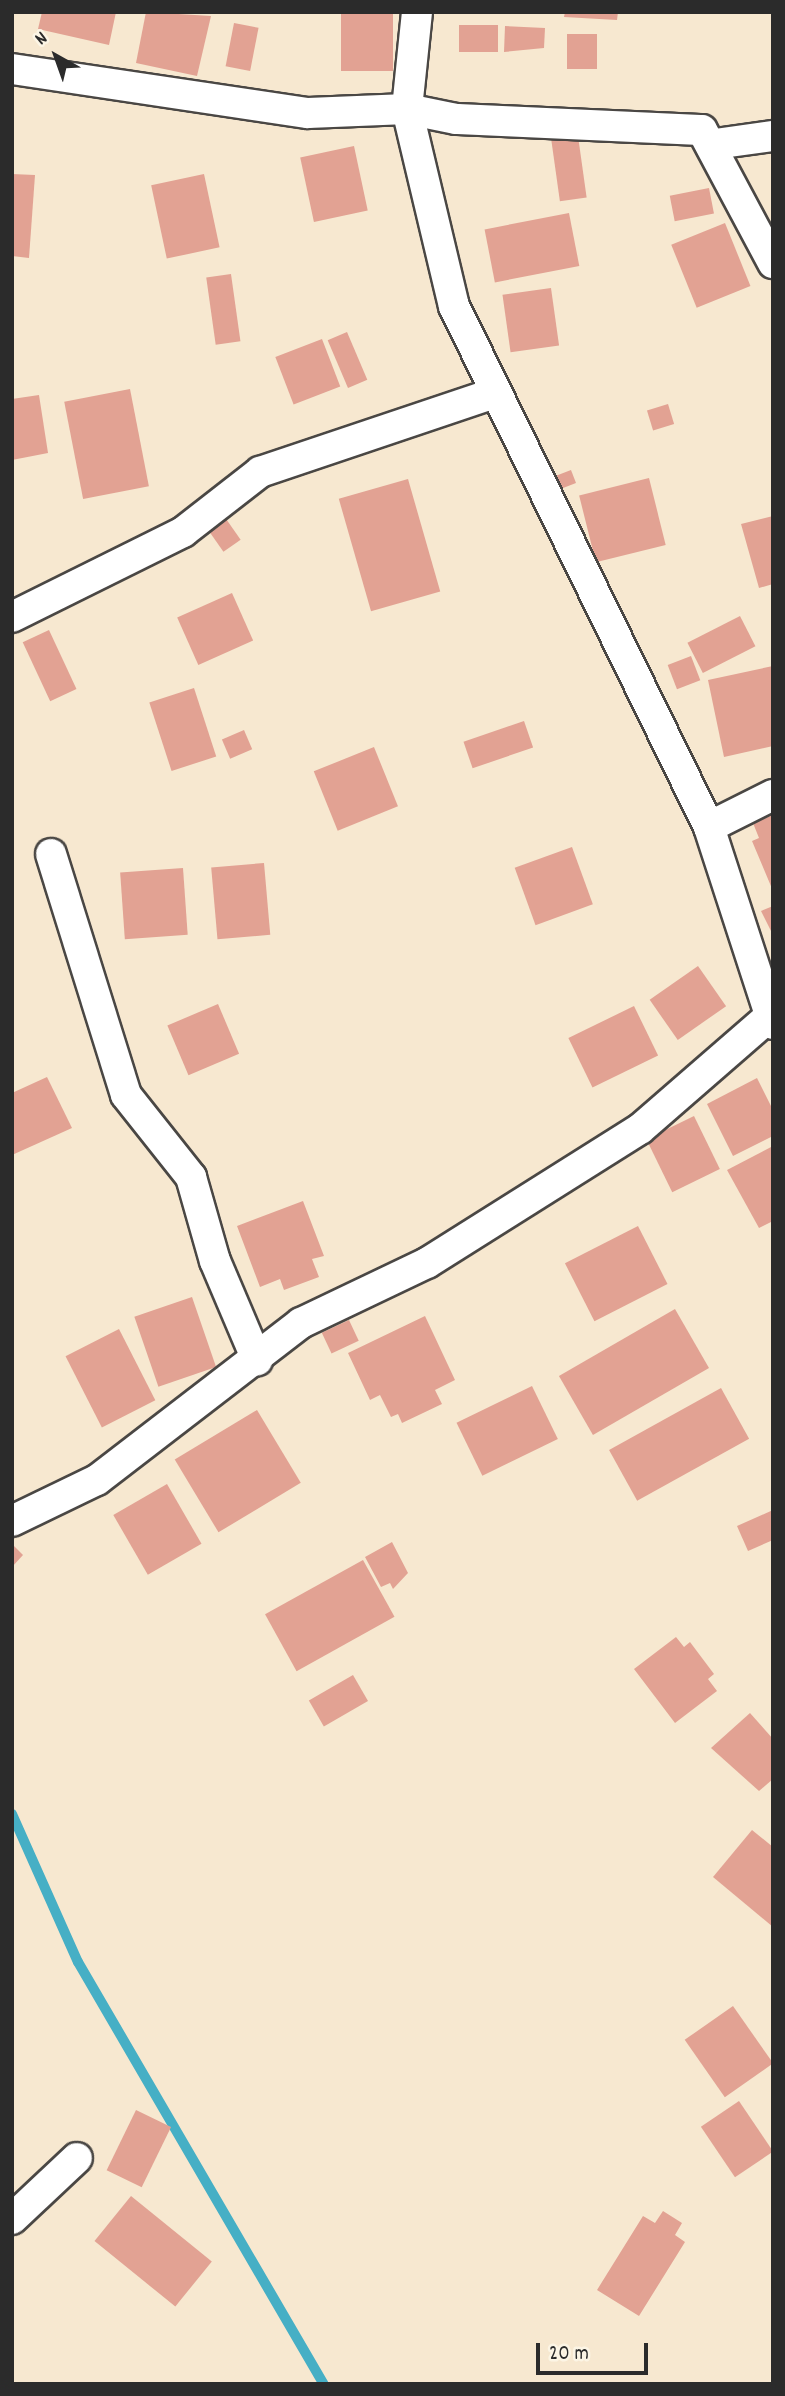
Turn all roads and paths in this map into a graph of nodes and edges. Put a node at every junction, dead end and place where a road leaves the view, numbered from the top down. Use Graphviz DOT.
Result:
graph roads {
  1 [pos="417,12"];
  2 [pos="12,69"];
  3 [pos="407,110"];
  4 [pos="773,136"];
  5 [pos="715,144"];
  6 [pos="773,263"];
  7 [pos="495,393"];
  8 [pos="12,617"];
  9 [pos="773,795"];
  10 [pos="709,827"];
  11 [pos="51,854"];
  12 [pos="771,1020"];
  13 [pos="257,1360"];
  14 [pos="12,1521"];
  15 [pos="78,2158"];
  16 [pos="12,2219"];
  1 -- 3 [label="street"];
  2 -- 3 [label="street"];
  3 -- 5 [label="street"];
  3 -- 7 [label="street"];
  4 -- 5 [label="street"];
  5 -- 6 [label="street"];
  7 -- 8 [label="street"];
  7 -- 10 [label="street"];
  9 -- 10 [label="street"];
  10 -- 12 [label="street"];
  11 -- 13 [label="street"];
  12 -- 13 [label="street"];
  13 -- 14 [label="street"];
  15 -- 16 [label="street"];
}
